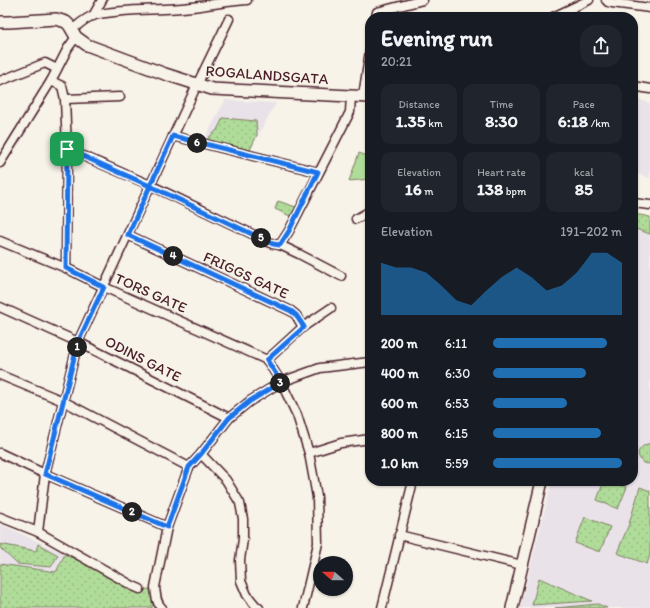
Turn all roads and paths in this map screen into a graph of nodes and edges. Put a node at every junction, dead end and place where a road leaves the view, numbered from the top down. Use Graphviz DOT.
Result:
graph roads {
  1 [pos="102,0"];
  2 [pos="247,0"];
  3 [pos="423,0"];
  4 [pos="606,0"];
  5 [pos="585,1"];
  6 [pos="650,8"];
  7 [pos="385,12"];
  8 [pos="563,12"];
  9 [pos="93,16"];
  10 [pos="229,19"];
  11 [pos="0,22"];
  12 [pos="74,34"];
  13 [pos="57,69"];
  14 [pos="0,81"];
  15 [pos="51,81"];
  16 [pos="198,85"];
  17 [pos="638,87"];
  18 [pos="650,89"];
  19 [pos="351,96"];
  20 [pos="120,97"];
  21 [pos="365,97"];
  22 [pos="65,99"];
  23 [pos="173,136"];
  24 [pos="67,149"];
  25 [pos="0,163"];
  26 [pos="318,172"];
  27 [pos="150,186"];
  28 [pos="638,204"];
  29 [pos="650,205"];
  30 [pos="365,214"];
  31 [pos="356,219"];
  32 [pos="128,235"];
  33 [pos="0,241"];
  34 [pos="280,245"];
  35 [pos="66,268"];
  36 [pos="341,276"];
  37 [pos="104,287"];
  38 [pos="0,307"];
  39 [pos="331,308"];
  40 [pos="304,327"];
  41 [pos="78,342"];
  42 [pos="267,360"];
  43 [pos="365,363"];
  44 [pos="0,376"];
  45 [pos="281,382"];
  46 [pos="63,402"];
  47 [pos="229,418"];
  48 [pos="365,440"];
  49 [pos="0,453"];
  50 [pos="309,453"];
  51 [pos="201,454"];
  52 [pos="189,467"];
  53 [pos="45,474"];
  54 [pos="412,486"];
  55 [pos="541,486"];
  56 [pos="0,516"];
  57 [pos="167,527"];
  58 [pos="38,532"];
  59 [pos="400,535"];
  60 [pos="522,565"];
  61 [pos="140,589"];
  62 [pos="162,608"];
  63 [pos="259,608"];
  64 [pos="303,608"];
  65 [pos="382,608"];
  66 [pos="512,608"];
  1 -- 9 [label="street"];
  2 -- 9 [label="street"];
  3 -- 7 [label="street"];
  4 -- 6 [label="street"];
  5 -- 8 [label="street"];
  9 -- 12 [label="street"];
  10 -- 16 [label="street"];
  11 -- 12 [label="street, ROGALANDSGATA"];
  12 -- 13 [label="street"];
  12 -- 16 [label="street, ROGALANDSGATA"];
  13 -- 14 [label="street"];
  13 -- 15 [label="street"];
  15 -- 22 [label="street"];
  15 -- 25 [label="street"];
  16 -- 19 [label="street, ROGALANDSGATA"];
  16 -- 23 [label="street"];
  17 -- 18 [label="street"];
  19 -- 21 [label="street, ROGALANDSGATA"];
  19 -- 26 [label="street"];
  20 -- 22 [label="street"];
  22 -- 24 [label="street"];
  23 -- 26 [label="street"];
  23 -- 27 [label="street"];
  24 -- 27 [label="street"];
  24 -- 35 [label="street"];
  26 -- 34 [label="street"];
  27 -- 32 [label="street"];
  27 -- 34 [label="street"];
  28 -- 29 [label="street"];
  30 -- 31 [label="street"];
  32 -- 37 [label="street"];
  32 -- 40 [label="street, FRIGGS GATE"];
  33 -- 35 [label="street, TORS GATE"];
  34 -- 36 [label="street"];
  35 -- 37 [label="street, TORS GATE"];
  37 -- 41 [label="street"];
  37 -- 42 [label="street, TORS GATE"];
  38 -- 41 [label="street, ODINS GATE"];
  39 -- 40 [label="street"];
  40 -- 42 [label="street"];
  41 -- 46 [label="street"];
  41 -- 47 [label="street, ODINS GATE"];
  42 -- 45 [label="street"];
  43 -- 45 [label="street"];
  44 -- 46 [label="street"];
  45 -- 47 [label="street"];
  45 -- 50 [label="street"];
  46 -- 52 [label="street"];
  46 -- 53 [label="street"];
  47 -- 51 [label="street"];
  48 -- 50 [label="street"];
  49 -- 53 [label="street"];
  50 -- 64 [label="street"];
  51 -- 52 [label="street"];
  51 -- 63 [label="street"];
  52 -- 57 [label="street"];
  53 -- 57 [label="street"];
  53 -- 58 [label="street"];
  54 -- 59 [label="street"];
  55 -- 60 [label="street"];
  56 -- 58 [label="street"];
  57 -- 62 [label="street"];
  58 -- 61 [label="street"];
  59 -- 60 [label="street"];
  59 -- 65 [label="street"];
  60 -- 66 [label="street"];
}
